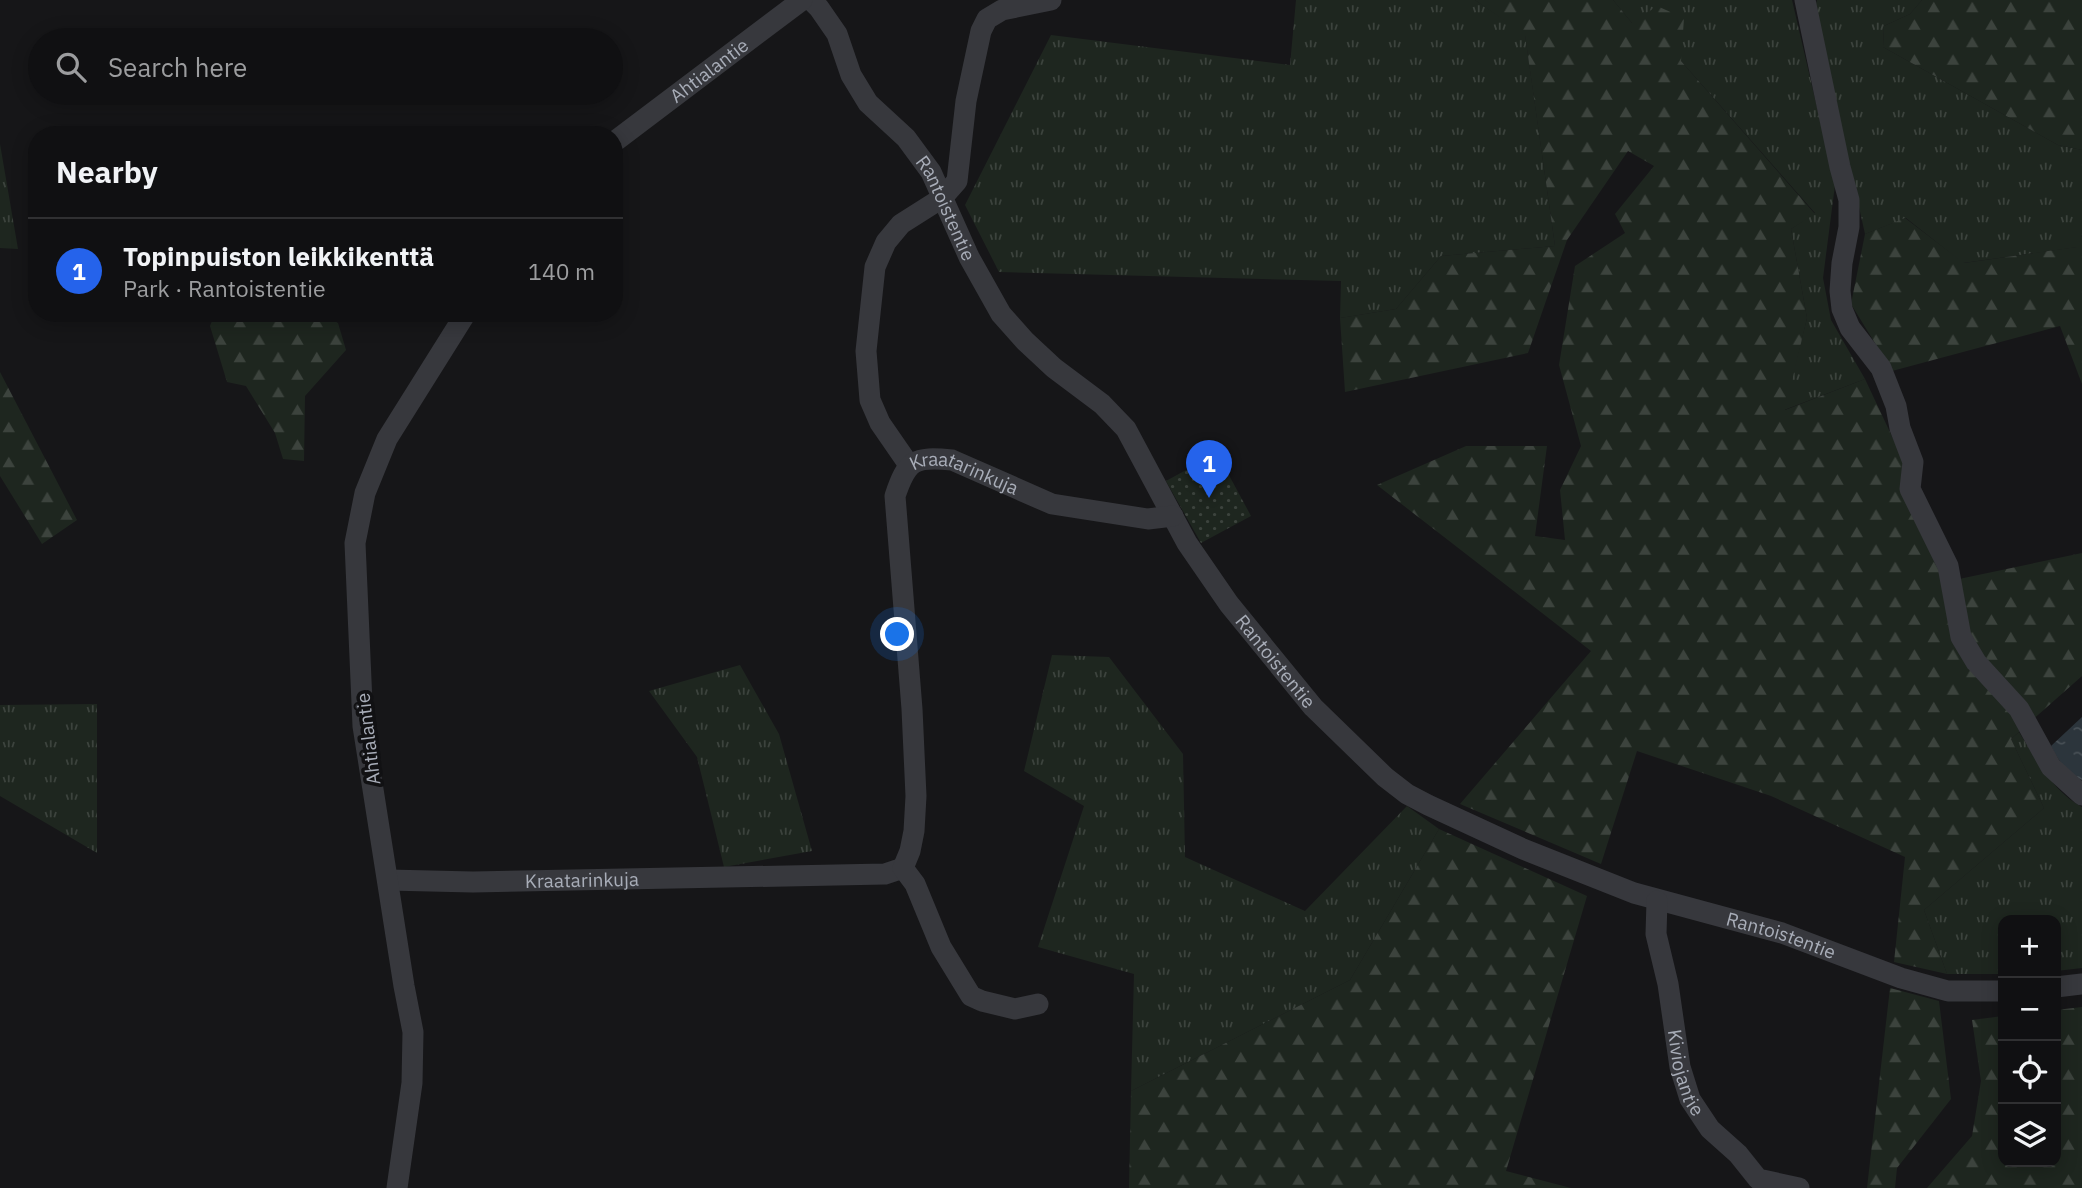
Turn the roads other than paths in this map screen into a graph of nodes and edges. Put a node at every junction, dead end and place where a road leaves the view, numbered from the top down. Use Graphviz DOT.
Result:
graph roads {
  1 [pos="803,0"];
  2 [pos="811,0"];
  3 [pos="1051,0"];
  4 [pos="1805,0"];
  5 [pos="623,135"];
  6 [pos="942,198"];
  7 [pos="460,322"];
  8 [pos="909,465"];
  9 [pos="1173,516"];
  10 [pos="2082,795"];
  11 [pos="902,868"];
  12 [pos="388,880"];
  13 [pos="1657,901"];
  14 [pos="2082,984"];
  15 [pos="2061,986"];
  16 [pos="1998,990"];
  17 [pos="1038,1004"];
  18 [pos="397,1188"];
  19 [pos="1799,1188"];
  1 -- 5 [label="street, Ahtialantie"];
  2 -- 6 [label="street, Rantoistentie"];
  3 -- 6 [label="street"];
  4 -- 10 [label="street"];
  6 -- 8 [label="street"];
  6 -- 9 [label="street, Rantoistentie"];
  7 -- 12 [label="street, Ahtialantie"];
  8 -- 9 [label="street, Kraatarinkuja"];
  8 -- 11 [label="street, Kraatarinkuja"];
  9 -- 13 [label="street, Rantoistentie"];
  11 -- 12 [label="street, Kraatarinkuja"];
  11 -- 17 [label="street"];
  12 -- 18 [label="street, Ahtialantie"];
  13 -- 16 [label="street, Rantoistentie"];
  13 -- 19 [label="street, Kiviojantie"];
  14 -- 15 [label="street"];
}
